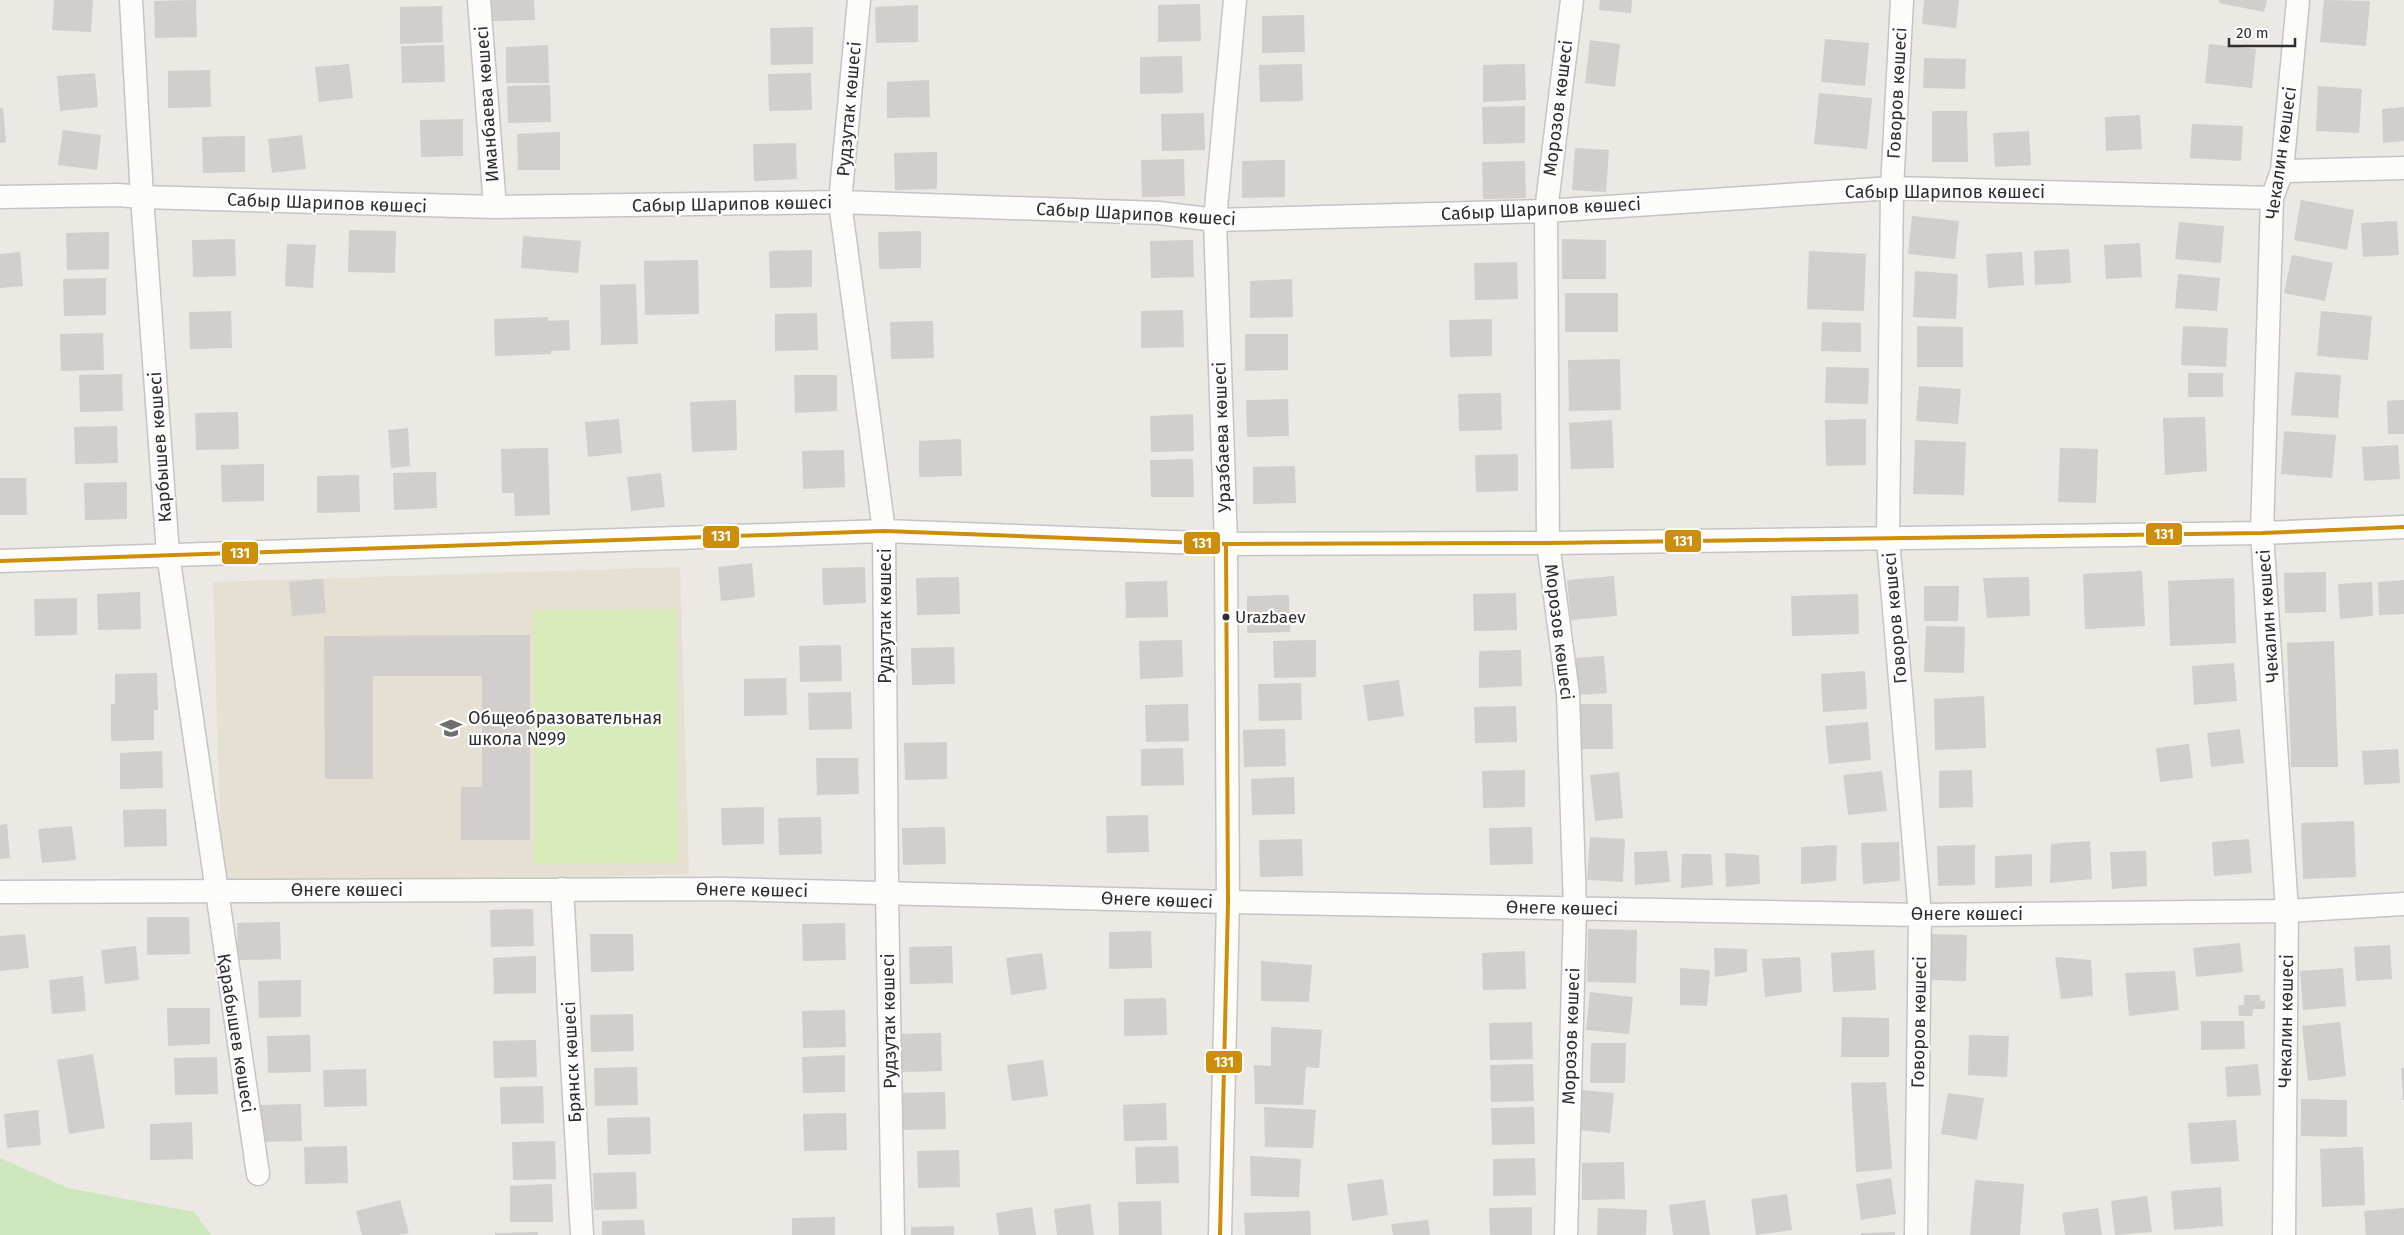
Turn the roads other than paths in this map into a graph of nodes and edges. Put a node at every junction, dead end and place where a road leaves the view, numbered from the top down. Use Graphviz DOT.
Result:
graph roads {
  1 [pos="131,0"];
  2 [pos="479,0"];
  3 [pos="859,0"];
  4 [pos="1235,0"];
  5 [pos="1572,0"];
  6 [pos="1902,0"];
  7 [pos="2298,0"];
  8 [pos="2404,168"];
  9 [pos="2282,171"];
  10 [pos="1892,188"];
  11 [pos="0,197"];
  12 [pos="142,197"];
  13 [pos="2272,198"];
  14 [pos="840,202"];
  15 [pos="495,207"];
  16 [pos="1546,211"];
  17 [pos="1214,220"];
  18 [pos="2404,526"];
  19 [pos="884,531"];
  20 [pos="2262,532"];
  21 [pos="1888,539"];
  22 [pos="1548,543"];
  23 [pos="1226,544"];
  24 [pos="168,554"];
  25 [pos="0,560"];
  26 [pos="562,889"];
  27 [pos="215,891"];
  28 [pos="0,892"];
  29 [pos="887,892"];
  30 [pos="1228,902"];
  31 [pos="2404,904"];
  32 [pos="1575,909"];
  33 [pos="2287,911"];
  34 [pos="1920,915"];
  35 [pos="258,1174"];
  36 [pos="582,1235"];
  37 [pos="893,1235"];
  38 [pos="1220,1235"];
  39 [pos="1566,1235"];
  40 [pos="1916,1235"];
  41 [pos="2284,1235"];
  1 -- 12 [label="street, Карбышев көшесі"];
  2 -- 15 [label="street, Иманбаева көшесі"];
  3 -- 14 [label="street, Рудзутак көшесі"];
  4 -- 17 [label="street, Уразбаева көшесі"];
  5 -- 16 [label="street, Морозов көшесі"];
  6 -- 10 [label="street, Говоров көшесі"];
  7 -- 9 [label="street, Чекалин көшесі"];
  8 -- 9 [label="street"];
  9 -- 13 [label="street, Чекалин көшесі"];
  10 -- 13 [label="street, Сабыр Шарипов көшесі"];
  10 -- 16 [label="street, Сабыр Шарипов көшесі"];
  10 -- 21 [label="street, Говоров көшесі"];
  11 -- 12 [label="street, Сабыр Шарипов көшесі"];
  12 -- 15 [label="street, Сабыр Шарипов көшесі"];
  12 -- 24 [label="street, Карбышев көшесі"];
  13 -- 20 [label="street, Чекалин көшесі"];
  14 -- 15 [label="street, Сабыр Шарипов көшесі"];
  14 -- 17 [label="street, Сабыр Шарипов көшесі"];
  14 -- 19 [label="street, Рудзутак көшесі"];
  16 -- 17 [label="street, Сабыр Шарипов көшесі"];
  16 -- 22 [label="street, Морозов көшесі"];
  17 -- 23 [label="street, Уразбаева көшесі"];
  18 -- 20 [label="street"];
  19 -- 23 [label="street"];
  19 -- 24 [label="street"];
  19 -- 29 [label="street, Рудзутак көшесі"];
  20 -- 21 [label="street"];
  20 -- 33 [label="street, Чекалин көшесі"];
  21 -- 22 [label="street"];
  21 -- 34 [label="street, Говоров көшесі"];
  22 -- 23 [label="street"];
  22 -- 32 [label="street, Морозов көшесі"];
  23 -- 30 [label="street, Уразбаева көшесі"];
  24 -- 25 [label="street"];
  24 -- 27 [label="street, Карбышев көшесі"];
  26 -- 27 [label="street, Өнеге көшесі"];
  26 -- 29 [label="street, Өнеге көшесі"];
  26 -- 36 [label="street, Брянск көшесі"];
  27 -- 28 [label="street, Өнеге көшесі"];
  27 -- 35 [label="street, Қарабышев көшесі"];
  29 -- 30 [label="street, Өнеге көшесі"];
  29 -- 37 [label="street, Рудзутак көшесі"];
  30 -- 32 [label="street, Өнеге көшесі"];
  30 -- 38 [label="street, Уразбаева көшесі"];
  31 -- 33 [label="street, Өнеге көшесі"];
  32 -- 34 [label="street, Өнеге көшесі"];
  32 -- 39 [label="street, Морозов көшесі"];
  33 -- 34 [label="street, Өнеге көшесі"];
  33 -- 41 [label="street, Чекалин көшесі"];
  34 -- 40 [label="street, Говоров көшесі"];
}
